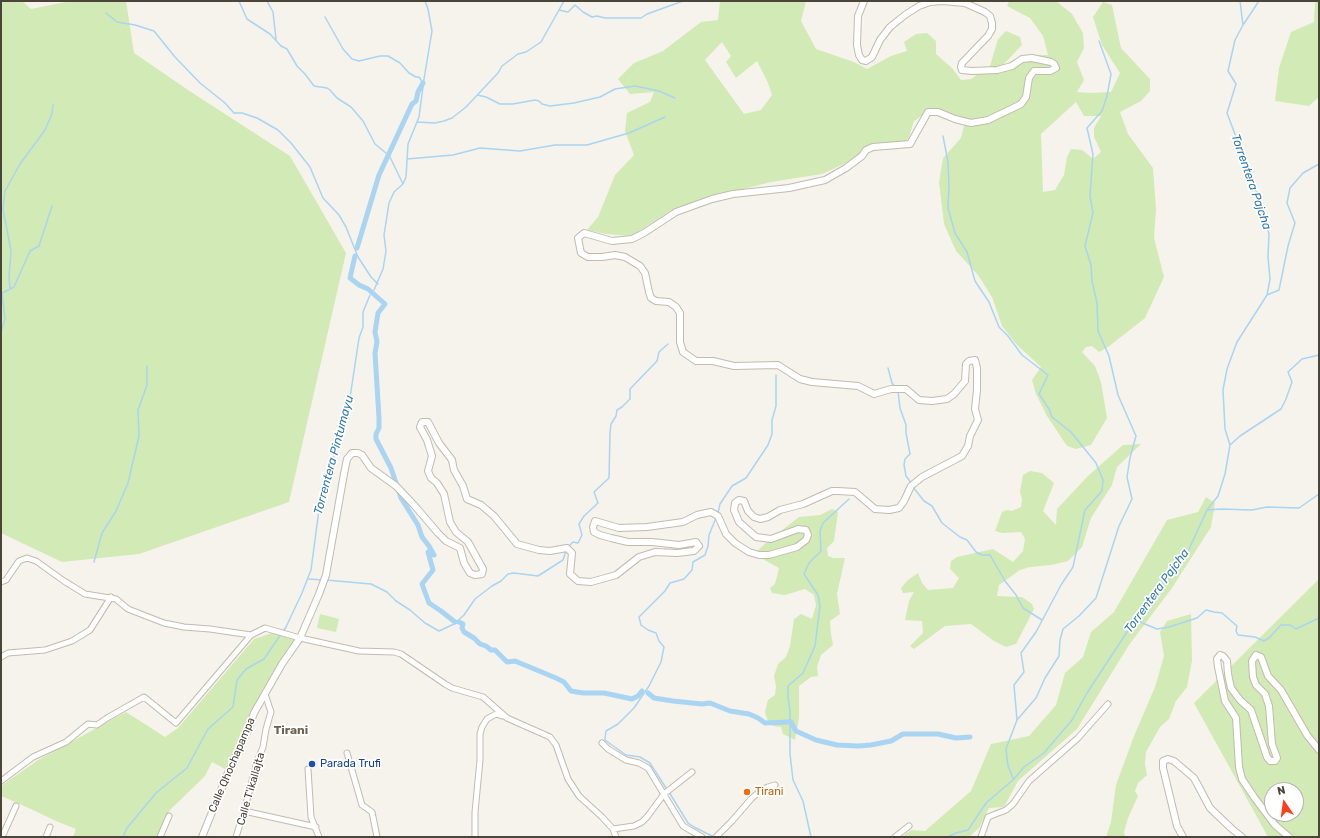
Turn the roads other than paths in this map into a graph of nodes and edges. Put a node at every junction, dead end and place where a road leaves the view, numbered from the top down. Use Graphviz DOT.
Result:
graph roads {
  1 [pos="864,1"];
  2 [pos="943,1"];
  3 [pos="1,582"];
  4 [pos="111,597"];
  5 [pos="251,635"];
  6 [pos="297,637"];
  7 [pos="1,657"];
  8 [pos="265,694"];
  9 [pos="1108,704"];
  10 [pos="507,718"];
  11 [pos="602,743"];
  12 [pos="1319,750"];
  13 [pos="347,753"];
  14 [pos="308,769"];
  15 [pos="692,772"];
  16 [pos="1,780"];
  17 [pos="775,785"];
  18 [pos="664,794"];
  19 [pos="16,806"];
  20 [pos="244,811"];
  21 [pos="169,816"];
  22 [pos="909,826"];
  23 [pos="50,827"];
  24 [pos="316,827"];
  25 [pos="612,829"];
  26 [pos="2,837"];
  27 [pos="46,837"];
  28 [pos="160,837"];
  29 [pos="202,837"];
  30 [pos="236,837"];
  31 [pos="319,837"];
  32 [pos="377,837"];
  33 [pos="475,837"];
  34 [pos="616,837"];
  35 [pos="702,837"];
  36 [pos="716,837"];
  37 [pos="895,837"];
  38 [pos="981,837"];
  39 [pos="1183,837"];
  40 [pos="1242,837"];
  41 [pos="1289,837"];
  1 -- 2 [label="street"];
  2 -- 6 [label="street, Calle Qhochapampa"];
  3 -- 4 [label="street"];
  4 -- 5 [label="street"];
  4 -- 7 [label="street"];
  5 -- 6 [label="street"];
  5 -- 16 [label="street"];
  6 -- 8 [label="street, Calle Qhochapampa"];
  6 -- 10 [label="street"];
  8 -- 20 [label="street, Calle T'ikallajta"];
  8 -- 29 [label="street, Calle Qhochapampa"];
  9 -- 38 [label="street"];
  10 -- 25 [label="street"];
  10 -- 33 [label="street"];
  11 -- 18 [label="street"];
  12 -- 41 [label="street"];
  13 -- 32 [label="street"];
  14 -- 24 [label="street"];
  15 -- 18 [label="street"];
  17 -- 36 [label="street"];
  18 -- 25 [label="street"];
  18 -- 35 [label="street"];
  19 -- 26 [label="street"];
  20 -- 24 [label="street"];
  20 -- 30 [label="street, Calle T'ikallajta"];
  21 -- 28 [label="street"];
  22 -- 37 [label="street"];
  23 -- 27 [label="street"];
  24 -- 31 [label="street"];
  25 -- 34 [label="street"];
  39 -- 40 [label="street"];
}
